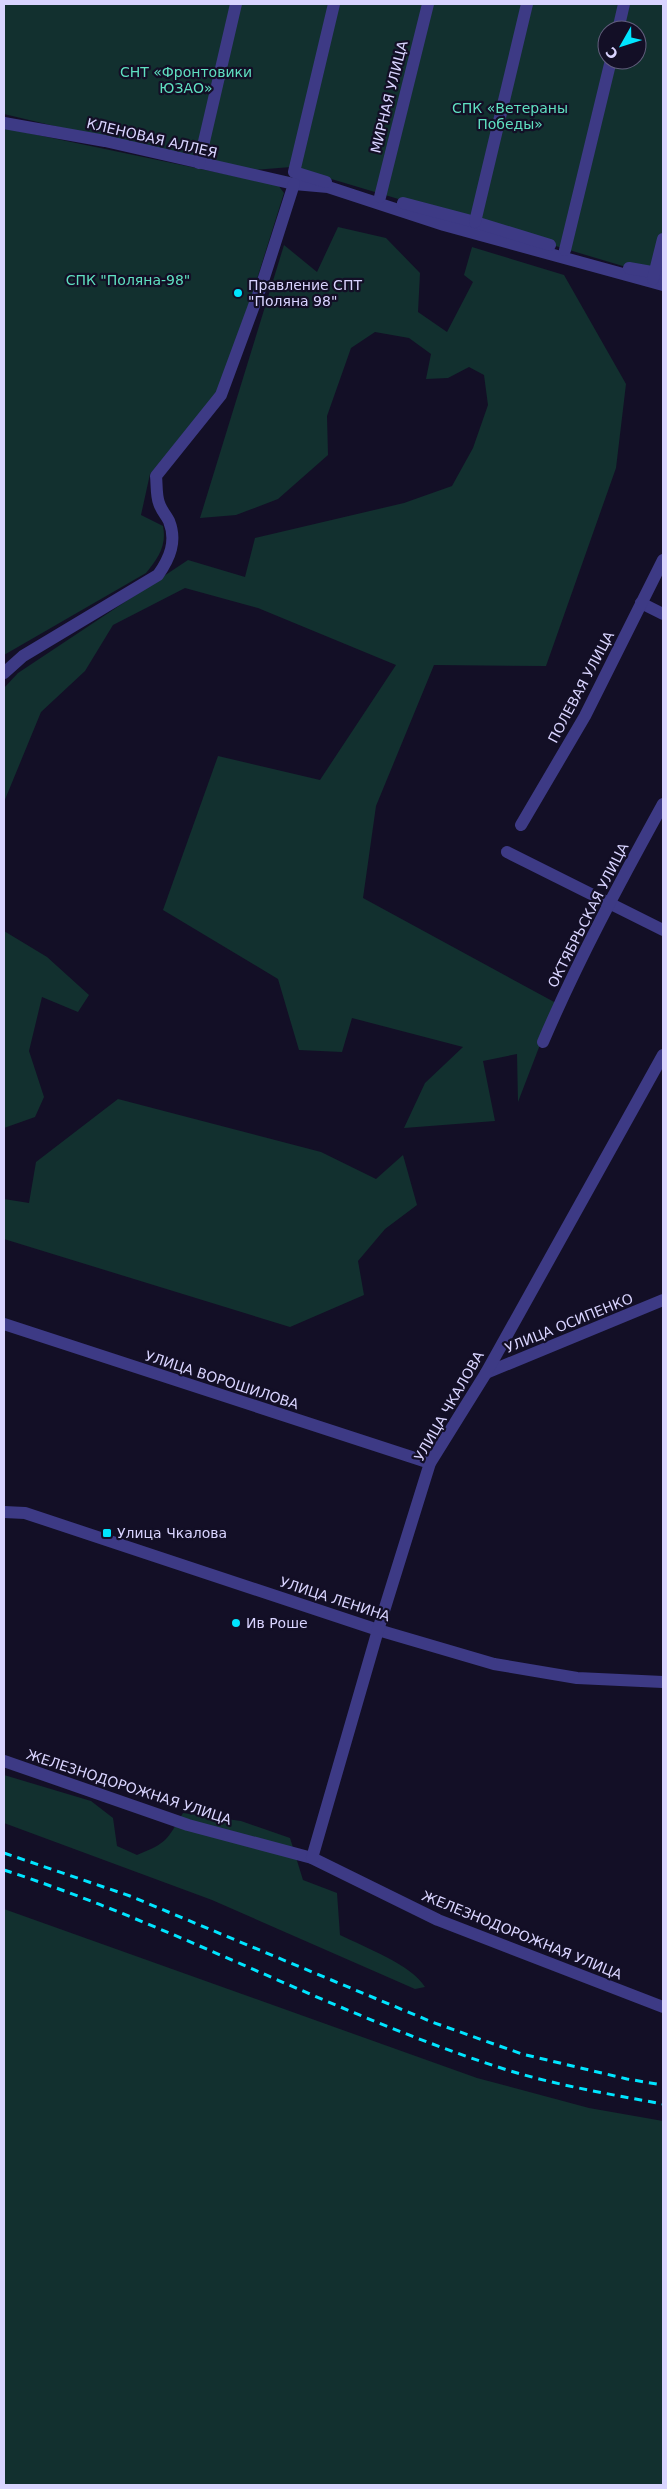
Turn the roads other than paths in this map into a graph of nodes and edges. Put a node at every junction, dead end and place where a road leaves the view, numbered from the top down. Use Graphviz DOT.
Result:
graph roads {
  1 [pos="236,4"];
  2 [pos="334,4"];
  3 [pos="428,4"];
  4 [pos="527,4"];
  5 [pos="624,4"];
  6 [pos="620,20"];
  7 [pos="609,70"];
  8 [pos="4,123"];
  9 [pos="198,163"];
  10 [pos="294,178"];
  11 [pos="380,197"];
  12 [pos="475,222"];
  13 [pos="663,239"];
  14 [pos="565,250"];
  15 [pos="658,278"];
  16 [pos="663,560"];
  17 [pos="641,603"];
  18 [pos="663,614"];
  19 [pos="4,673"];
  20 [pos="663,804"];
  21 [pos="521,825"];
  22 [pos="508,852"];
  23 [pos="609,901"];
  24 [pos="663,930"];
  25 [pos="543,1042"];
  26 [pos="663,1055"];
  27 [pos="663,1300"];
  28 [pos="4,1324"];
  29 [pos="486,1373"];
  30 [pos="430,1463"];
  31 [pos="4,1512"];
  32 [pos="378,1630"];
  33 [pos="663,1682"];
  34 [pos="4,1761"];
  35 [pos="312,1858"];
  36 [pos="663,2007"];
  1 -- 9 [label="street"];
  2 -- 10 [label="street"];
  3 -- 11 [label="street, МИРНАЯ УЛИЦА"];
  4 -- 12 [label="street"];
  5 -- 6 [label="street"];
  7 -- 14 [label="street"];
  8 -- 9 [label="street, КЛЕНОВАЯ АЛЛЕЯ"];
  9 -- 10 [label="street, КЛЕНОВАЯ АЛЛЕЯ"];
  10 -- 11 [label="street"];
  10 -- 15 [label="street"];
  10 -- 19 [label="street"];
  11 -- 12 [label="street"];
  12 -- 14 [label="street"];
  13 -- 15 [label="street"];
  14 -- 15 [label="street"];
  16 -- 17 [label="street, ПОЛЕВАЯ УЛИЦА"];
  17 -- 18 [label="street"];
  17 -- 21 [label="street, ПОЛЕВАЯ УЛИЦА"];
  20 -- 23 [label="street, ОКТЯБРЬСКАЯ УЛИЦА"];
  22 -- 23 [label="street"];
  23 -- 24 [label="street"];
  23 -- 25 [label="street, ОКТЯБРЬСКАЯ УЛИЦА"];
  26 -- 29 [label="street, УЛИЦА ЧКАЛОВА"];
  27 -- 29 [label="street, УЛИЦА ОСИПЕНКО"];
  28 -- 30 [label="street, УЛИЦА ВОРОШИЛОВА"];
  29 -- 30 [label="street, УЛИЦА ЧКАЛОВА"];
  30 -- 32 [label="street, УЛИЦА ЧКАЛОВА"];
  31 -- 32 [label="street, УЛИЦА ЛЕНИНА"];
  32 -- 33 [label="street, УЛИЦА ЛЕНИНА"];
  32 -- 35 [label="street, УЛИЦА ЧКАЛОВА"];
  34 -- 35 [label="street, ЖЕЛЕЗНОДОРОЖНАЯ УЛИЦА"];
  35 -- 36 [label="street, ЖЕЛЕЗНОДОРОЖНАЯ УЛИЦА"];
}
